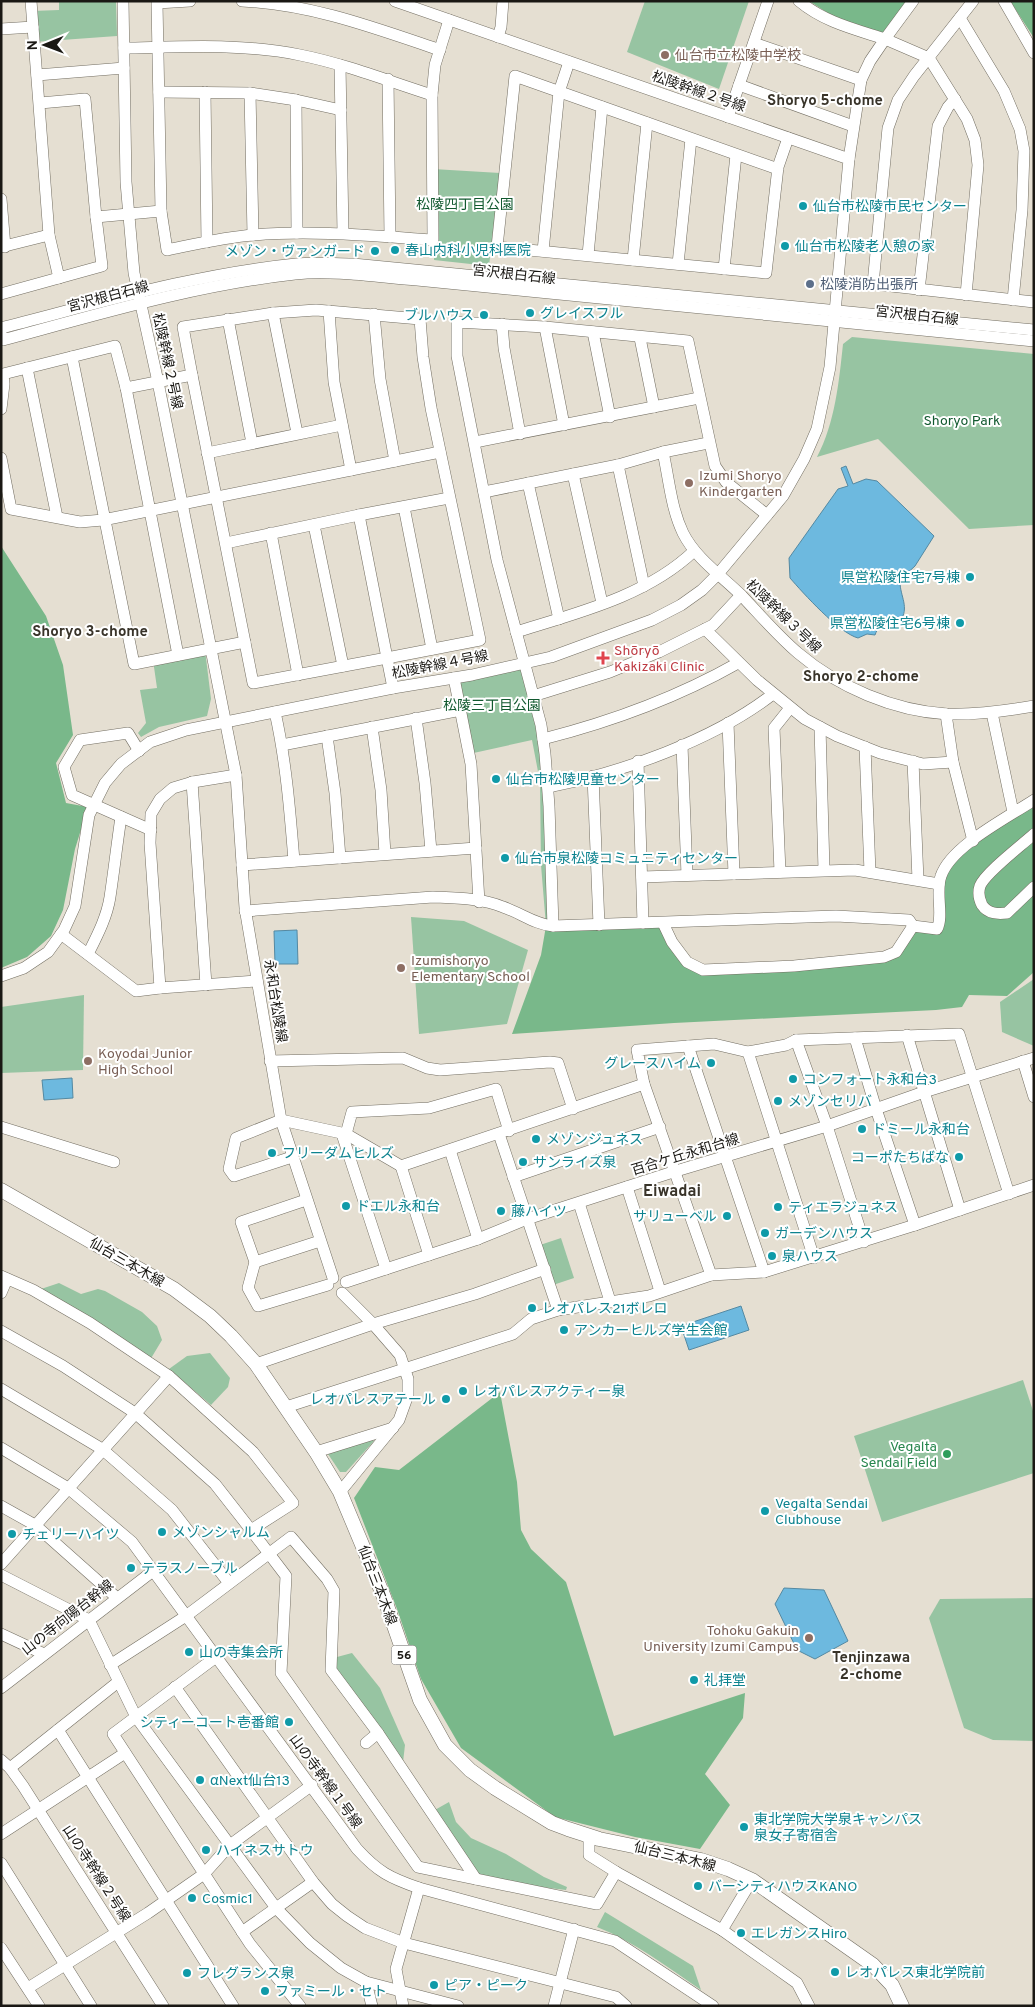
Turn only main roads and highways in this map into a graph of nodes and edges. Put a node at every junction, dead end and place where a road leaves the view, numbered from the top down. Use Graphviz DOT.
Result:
graph roads {
  1 [pos="1,1190"];
  2 [pos="902,2006"];
  1 -- 2 [label="main road, 仙台三本木線 / 56"];
}
